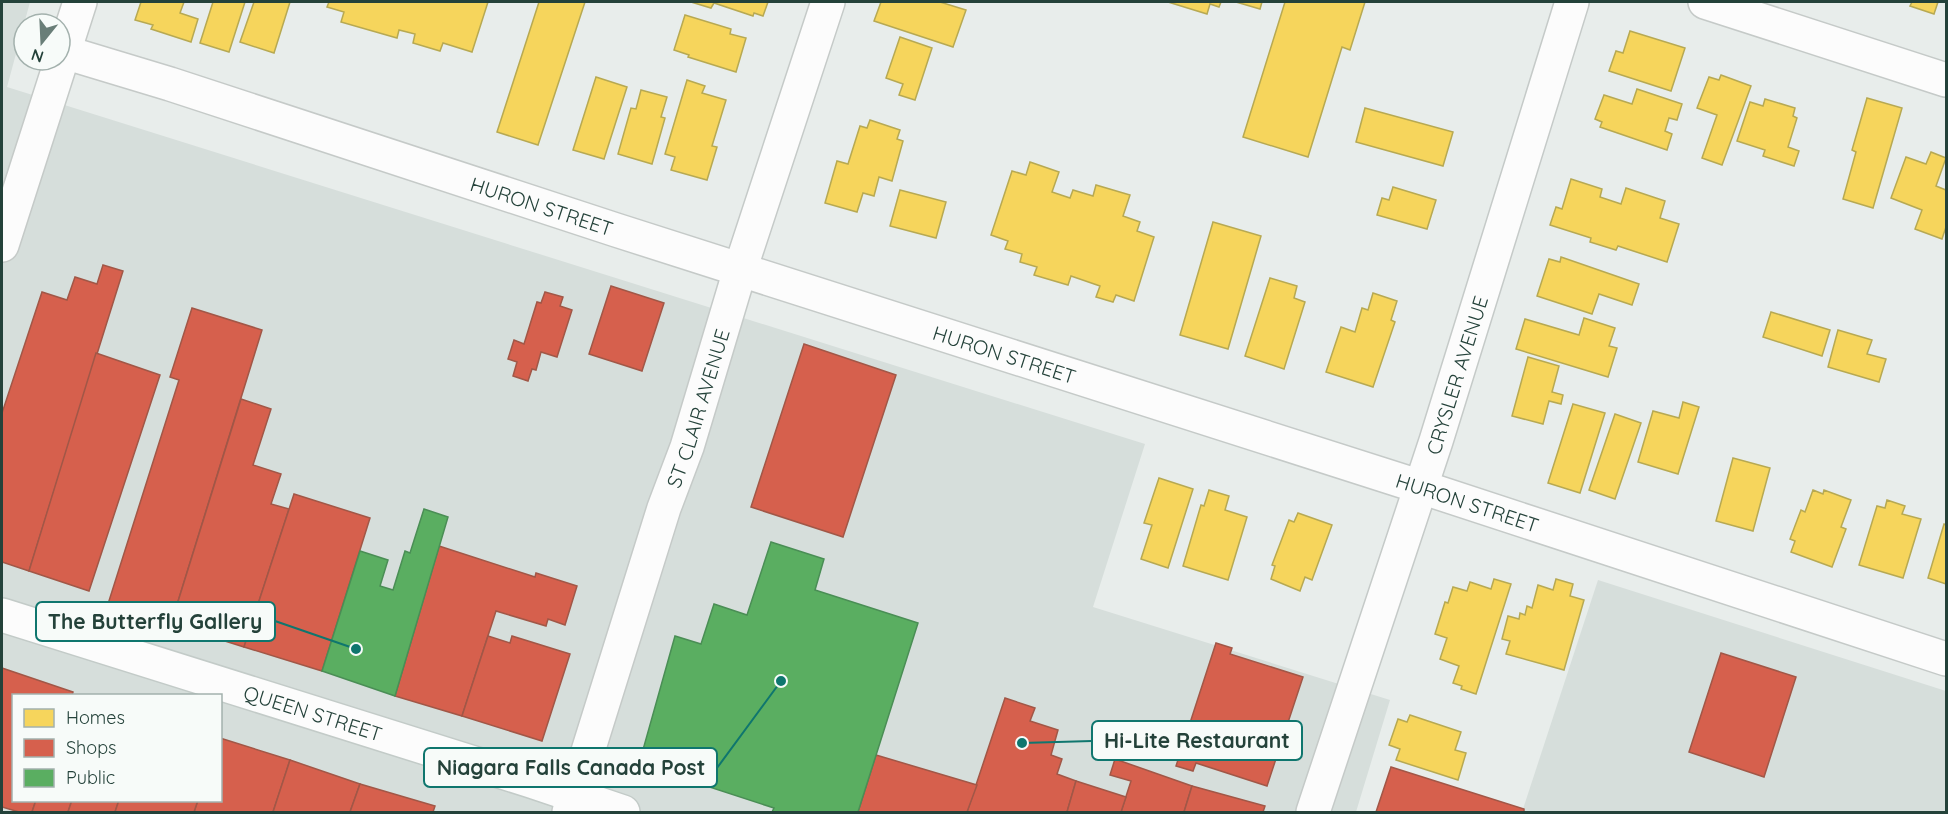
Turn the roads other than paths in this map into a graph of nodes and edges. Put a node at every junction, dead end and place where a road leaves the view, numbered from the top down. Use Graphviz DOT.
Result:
graph roads {
  1 [pos="80,2"];
  2 [pos="828,2"];
  3 [pos="1572,2"];
  4 [pos="1705,2"];
  5 [pos="72,27"];
  6 [pos="72,54"];
  7 [pos="58,72"];
  8 [pos="1947,80"];
  9 [pos="2,245"];
  10 [pos="740,270"];
  11 [pos="1421,487"];
  12 [pos="2,615"];
  13 [pos="1947,659"];
  14 [pos="571,804"];
  15 [pos="623,813"];
  16 [pos="1313,813"];
  1 -- 5 [label="street"];
  2 -- 10 [label="street, ST CLAIR AVENUE"];
  3 -- 11 [label="street, CRYSLER AVENUE"];
  4 -- 8 [label="street"];
  6 -- 10 [label="street, HURON STREET"];
  7 -- 9 [label="street"];
  10 -- 11 [label="street, HURON STREET"];
  10 -- 14 [label="street, ST CLAIR AVENUE"];
  11 -- 13 [label="street, HURON STREET"];
  11 -- 16 [label="street, CRYSLER AVENUE"];
  12 -- 14 [label="street, QUEEN STREET"];
  14 -- 15 [label="street, QUEEN STREET"];
}
